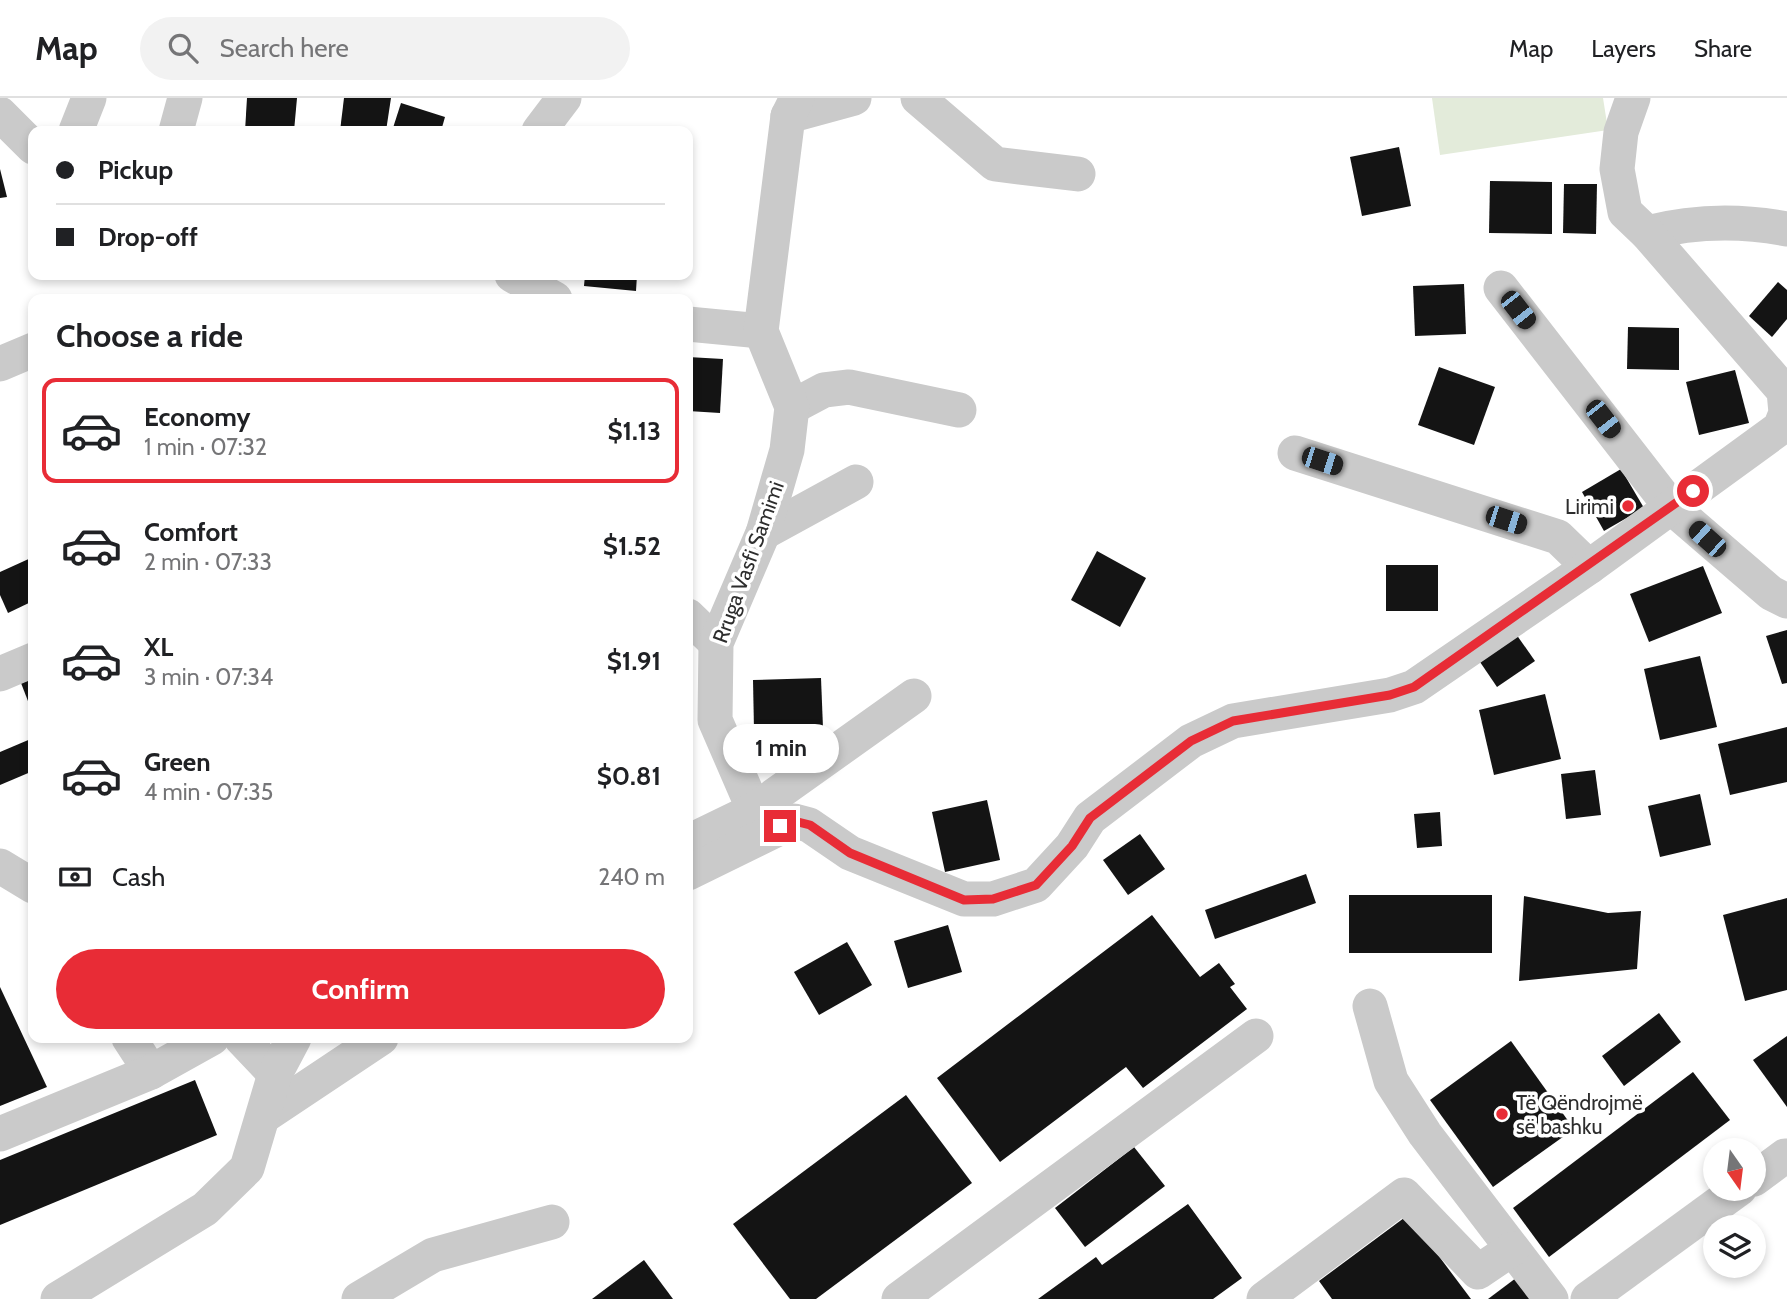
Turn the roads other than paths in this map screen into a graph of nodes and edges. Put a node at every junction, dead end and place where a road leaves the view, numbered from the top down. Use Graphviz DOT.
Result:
graph roads {
  1 [pos="89,98"];
  2 [pos="185,98"];
  3 [pos="564,98"];
  4 [pos="854,98"];
  5 [pos="918,98"];
  6 [pos="1633,98"];
  7 [pos="792,107"];
  8 [pos="0,114"];
  9 [pos="78,126"];
  10 [pos="177,126"];
  11 [pos="543,126"];
  12 [pos="28,142"];
  13 [pos="1079,174"];
  14 [pos="1787,229"];
  15 [pos="1647,233"];
  16 [pos="521,280"];
  17 [pos="1501,288"];
  18 [pos="546,294"];
  19 [pos="693,324"];
  20 [pos="761,331"];
  21 [pos="28,352"];
  22 [pos="0,364"];
  23 [pos="792,407"];
  24 [pos="959,410"];
  25 [pos="1295,453"];
  26 [pos="856,482"];
  27 [pos="1671,507"];
  28 [pos="763,533"];
  29 [pos="1589,567"];
  30 [pos="1787,601"];
  31 [pos="693,621"];
  32 [pos="716,643"];
  33 [pos="28,662"];
  34 [pos="0,674"];
  35 [pos="914,696"];
  36 [pos="754,810"];
  37 [pos="693,840"];
  38 [pos="0,866"];
  39 [pos="693,871"];
  40 [pos="28,883"];
  41 [pos="1370,1006"];
  42 [pos="1256,1036"];
  43 [pos="133,1043"];
  44 [pos="203,1043"];
  45 [pos="246,1043"];
  46 [pos="291,1043"];
  47 [pos="374,1043"];
  48 [pos="151,1072"];
  49 [pos="275,1074"];
  50 [pos="264,1116"];
  51 [pos="0,1134"];
  52 [pos="1785,1156"];
  53 [pos="1766,1170"];
  54 [pos="1722,1201"];
  55 [pos="552,1222"];
  56 [pos="1513,1249"];
  57 [pos="58,1299"];
  58 [pos="359,1299"];
  59 [pos="899,1299"];
  60 [pos="1264,1299"];
  61 [pos="1551,1299"];
  62 [pos="1588,1299"];
  1 -- 9 [label="street"];
  2 -- 10 [label="street"];
  3 -- 11 [label="street"];
  4 -- 7 [label="street"];
  5 -- 13 [label="street"];
  6 -- 15 [label="street"];
  7 -- 20 [label="street, Rruga Vasfi Samimi"];
  8 -- 12 [label="street"];
  14 -- 15 [label="street"];
  15 -- 27 [label="street"];
  16 -- 18 [label="street"];
  17 -- 27 [label="street"];
  19 -- 20 [label="street"];
  20 -- 23 [label="street, Rruga Vasfi Samimi"];
  21 -- 22 [label="street"];
  23 -- 24 [label="street"];
  23 -- 28 [label="street, Rruga Vasfi Samimi"];
  25 -- 29 [label="street"];
  26 -- 28 [label="street"];
  27 -- 29 [label="street"];
  27 -- 30 [label="street"];
  28 -- 32 [label="street, Rruga Vasfi Samimi"];
  29 -- 39 [label="street"];
  31 -- 32 [label="street"];
  32 -- 36 [label="street, Rruga Vasfi Samimi"];
  33 -- 34 [label="street"];
  35 -- 36 [label="street"];
  36 -- 37 [label="street"];
  38 -- 40 [label="street"];
  41 -- 56 [label="street"];
  42 -- 59 [label="street"];
  43 -- 48 [label="street"];
  44 -- 48 [label="street"];
  45 -- 49 [label="street"];
  46 -- 49 [label="street"];
  47 -- 50 [label="street"];
  48 -- 51 [label="street"];
  49 -- 50 [label="street"];
  50 -- 57 [label="street"];
  52 -- 53 [label="street"];
  54 -- 62 [label="street"];
  55 -- 58 [label="street"];
  56 -- 60 [label="street"];
  56 -- 61 [label="street"];
}
